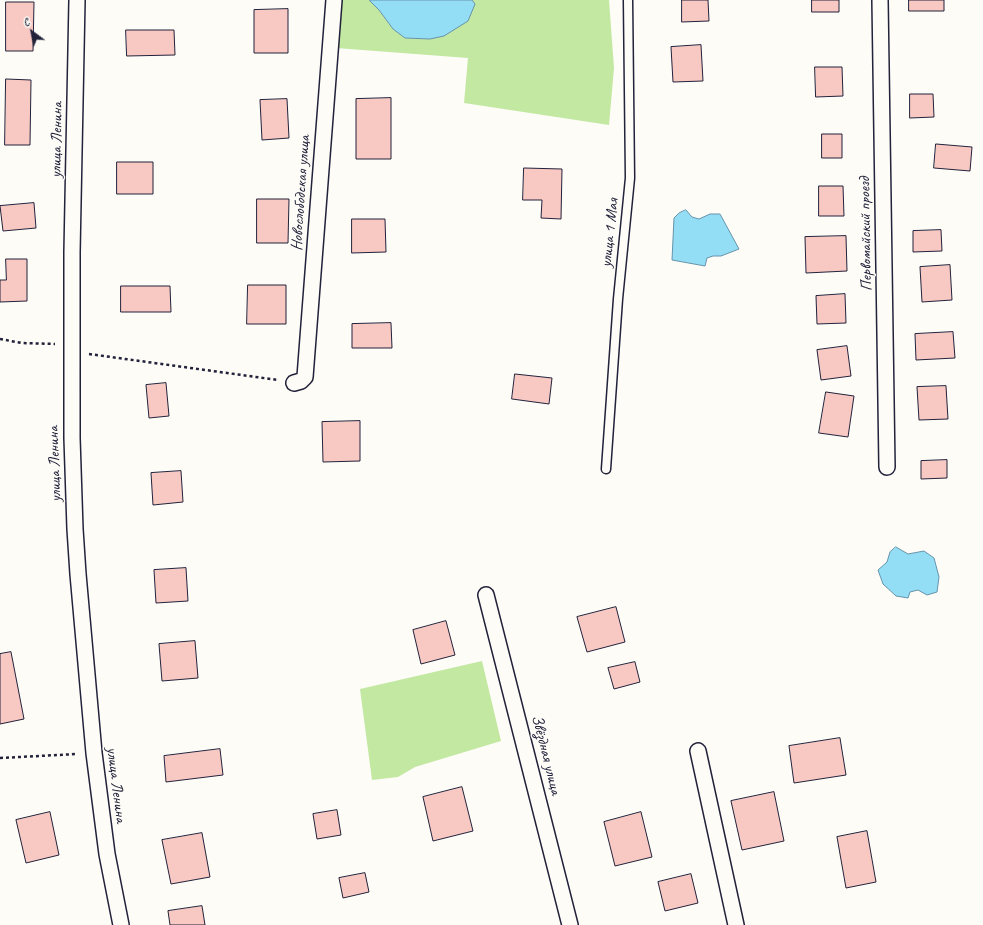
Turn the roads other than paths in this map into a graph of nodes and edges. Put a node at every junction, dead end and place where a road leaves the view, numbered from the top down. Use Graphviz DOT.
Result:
graph roads {
  1 [pos="77,0"];
  2 [pos="334,0"];
  3 [pos="628,0"];
  4 [pos="880,0"];
  5 [pos="294,382"];
  6 [pos="887,466"];
  7 [pos="606,469"];
  8 [pos="486,595"];
  9 [pos="698,751"];
  10 [pos="121,925"];
  11 [pos="570,925"];
  12 [pos="736,925"];
  1 -- 10 [label="street, улица Ленина"];
  2 -- 5 [label="street, Новослободская улица"];
  3 -- 7 [label="lane, улица 1 Мая"];
  4 -- 6 [label="street, Первомайский проезд"];
  8 -- 11 [label="street, Звёздная улица"];
  9 -- 12 [label="street"];
}
